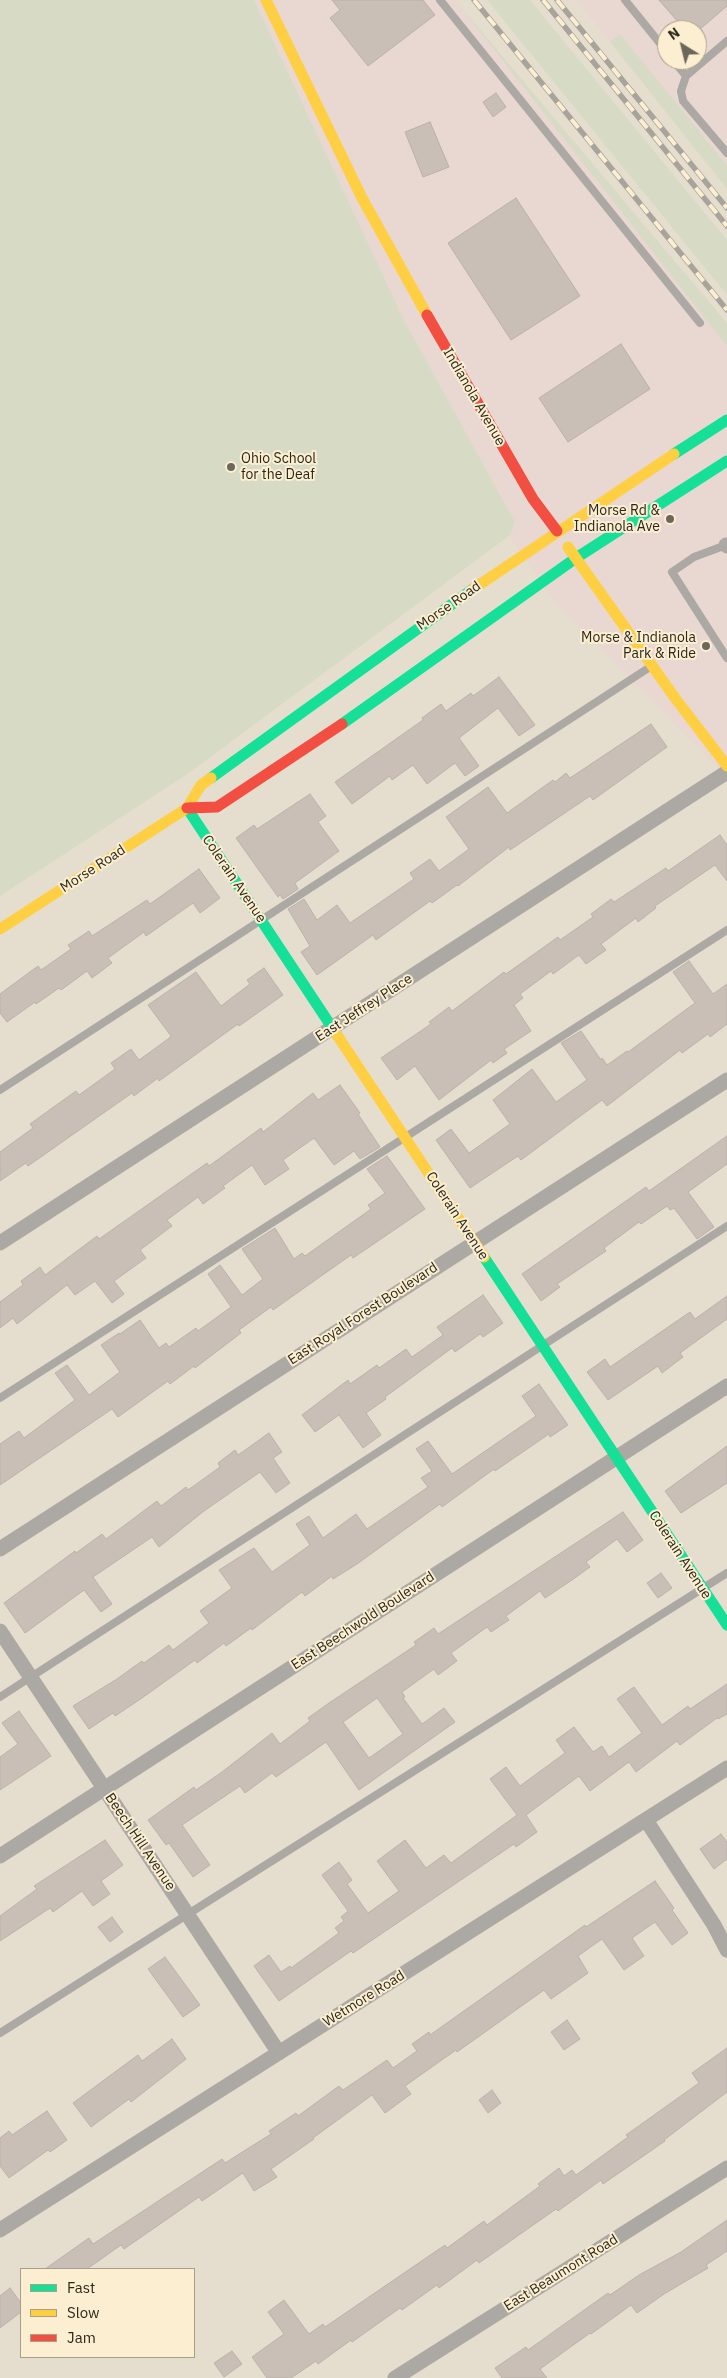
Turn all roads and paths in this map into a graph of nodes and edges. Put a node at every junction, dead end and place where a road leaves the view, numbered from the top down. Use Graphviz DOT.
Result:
graph roads {
  1 [pos="266,0"];
  2 [pos="440,0"];
  3 [pos="625,0"];
  4 [pos="657,40"];
  5 [pos="727,41"];
  6 [pos="681,70"];
  7 [pos="686,76"];
  8 [pos="727,153"];
  9 [pos="700,323"];
  10 [pos="727,420"];
  11 [pos="727,461"];
  12 [pos="557,531"];
  13 [pos="727,546"];
  14 [pos="576,558"];
  15 [pos="727,658"];
  16 [pos="652,666"];
  17 [pos="727,766"];
  18 [pos="727,772"];
  19 [pos="186,808"];
  20 [pos="262,920"];
  21 [pos="0,929"];
  22 [pos="727,930"];
  23 [pos="333,1028"];
  24 [pos="727,1080"];
  25 [pos="0,1090"];
  26 [pos="405,1137"];
  27 [pos="727,1226"];
  28 [pos="0,1243"];
  29 [pos="475,1243"];
  30 [pos="542,1346"];
  31 [pos="727,1386"];
  32 [pos="0,1398"];
  33 [pos="617,1458"];
  34 [pos="0,1549"];
  35 [pos="727,1573"];
  36 [pos="703,1588"];
  37 [pos="727,1625"];
  38 [pos="0,1631"];
  39 [pos="31,1677"];
  40 [pos="0,1697"];
  41 [pos="727,1768"];
  42 [pos="104,1788"];
  43 [pos="646,1820"];
  44 [pos="0,1856"];
  45 [pos="188,1914"];
  46 [pos="727,1950"];
  47 [pos="0,2033"];
  48 [pos="279,2053"];
  49 [pos="727,2168"];
  50 [pos="0,2230"];
  51 [pos="395,2378"];
  1 -- 12 [label="main road, Indianola Avenue"];
  2 -- 9 [label="lane"];
  3 -- 4 [label="lane"];
  5 -- 7 [label="lane"];
  6 -- 7 [label="lane"];
  7 -- 8 [label="lane"];
  10 -- 12 [label="main road, Morse Road"];
  11 -- 14 [label="main road"];
  12 -- 14 [label="main road, Indianola Avenue"];
  12 -- 19 [label="main road, Morse Road"];
  13 -- 15 [label="lane"];
  14 -- 16 [label="main road, Indianola Avenue"];
  14 -- 19 [label="main road"];
  16 -- 17 [label="main road, Indianola Avenue"];
  16 -- 20 [label="lane"];
  18 -- 23 [label="street, East Jeffrey Place"];
  19 -- 20 [label="main road, Colerain Avenue"];
  19 -- 21 [label="main road, Morse Road"];
  20 -- 23 [label="main road, Colerain Avenue"];
  20 -- 25 [label="lane"];
  22 -- 26 [label="lane"];
  23 -- 26 [label="main road, Colerain Avenue"];
  23 -- 28 [label="street, East Jeffrey Place"];
  24 -- 29 [label="street, East Royal Forest Boulevard"];
  26 -- 29 [label="main road, Colerain Avenue"];
  26 -- 32 [label="lane"];
  27 -- 30 [label="lane"];
  29 -- 30 [label="main road, Colerain Avenue"];
  29 -- 34 [label="street, East Royal Forest Boulevard"];
  30 -- 33 [label="main road, Colerain Avenue"];
  30 -- 39 [label="lane"];
  31 -- 33 [label="street, East Beechwold Boulevard"];
  33 -- 36 [label="main road, Colerain Avenue"];
  33 -- 42 [label="street, East Beechwold Boulevard"];
  35 -- 36 [label="lane"];
  36 -- 37 [label="main road, Colerain Avenue"];
  36 -- 45 [label="lane"];
  38 -- 39 [label="street, Beech Hill Avenue"];
  39 -- 40 [label="lane"];
  39 -- 42 [label="street, Beech Hill Avenue"];
  41 -- 43 [label="street, Wetmore Road"];
  42 -- 44 [label="street, East Beechwold Boulevard"];
  42 -- 45 [label="street, Beech Hill Avenue"];
  43 -- 46 [label="street"];
  43 -- 48 [label="street, Wetmore Road"];
  45 -- 47 [label="lane"];
  45 -- 48 [label="street, Beech Hill Avenue"];
  48 -- 50 [label="street, Wetmore Road"];
  49 -- 51 [label="street, East Beaumont Road"];
}
